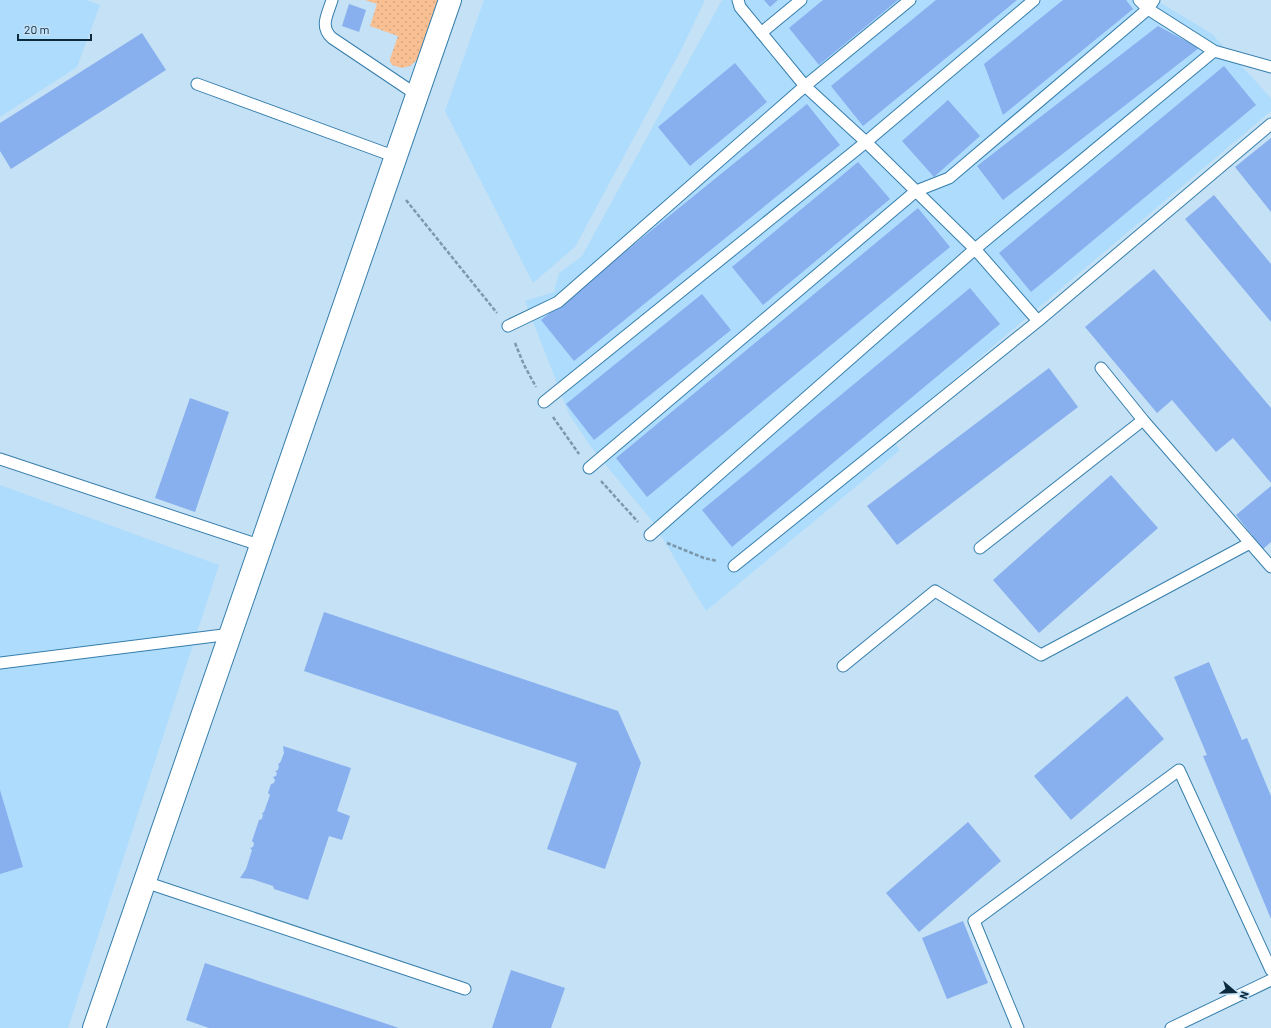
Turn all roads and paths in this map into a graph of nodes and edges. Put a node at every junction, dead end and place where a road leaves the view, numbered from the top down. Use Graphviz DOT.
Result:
graph roads {
  1 [pos="332,0"];
  2 [pos="450,0"];
  3 [pos="738,0"];
  4 [pos="801,0"];
  5 [pos="910,0"];
  6 [pos="1034,0"];
  7 [pos="1139,0"];
  8 [pos="1151,4"];
  9 [pos="761,33"];
  10 [pos="1214,51"];
  11 [pos="1271,67"];
  12 [pos="197,84"];
  13 [pos="805,86"];
  14 [pos="417,95"];
  15 [pos="1271,124"];
  16 [pos="866,142"];
  17 [pos="396,157"];
  18 [pos="916,192"];
  19 [pos="975,249"];
  20 [pos="1038,321"];
  21 [pos="508,326"];
  22 [pos="1101,368"];
  23 [pos="544,402"];
  24 [pos="1143,420"];
  25 [pos="0,459"];
  26 [pos="589,468"];
  27 [pos="650,535"];
  28 [pos="1250,543"];
  29 [pos="262,546"];
  30 [pos="980,548"];
  31 [pos="734,566"];
  32 [pos="1271,567"];
  33 [pos="231,634"];
  34 [pos="0,663"];
  35 [pos="843,666"];
  36 [pos="145,882"];
  37 [pos="1271,970"];
  38 [pos="1271,980"];
  39 [pos="465,989"];
  40 [pos="94,1028"];
  41 [pos="1018,1028"];
  42 [pos="1171,1028"];
  1 -- 14 [label="lane"];
  2 -- 14 [label="street"];
  3 -- 9 [label="lane"];
  4 -- 9 [label="lane"];
  5 -- 13 [label="lane"];
  6 -- 16 [label="lane"];
  7 -- 8 [label="lane"];
  8 -- 10 [label="lane"];
  8 -- 18 [label="lane"];
  9 -- 13 [label="lane"];
  10 -- 11 [label="lane"];
  10 -- 19 [label="lane"];
  12 -- 17 [label="lane"];
  13 -- 16 [label="lane"];
  13 -- 21 [label="lane"];
  14 -- 17 [label="street"];
  15 -- 20 [label="lane"];
  16 -- 18 [label="lane"];
  16 -- 23 [label="lane"];
  17 -- 29 [label="street"];
  18 -- 19 [label="lane"];
  18 -- 26 [label="lane"];
  19 -- 20 [label="lane"];
  19 -- 27 [label="lane"];
  20 -- 31 [label="lane"];
  22 -- 24 [label="lane"];
  24 -- 28 [label="lane"];
  24 -- 30 [label="lane"];
  25 -- 29 [label="lane"];
  28 -- 32 [label="lane"];
  28 -- 35 [label="lane"];
  29 -- 33 [label="street"];
  33 -- 34 [label="lane"];
  33 -- 36 [label="street"];
  36 -- 39 [label="lane"];
  36 -- 40 [label="street"];
  37 -- 41 [label="lane"];
  38 -- 42 [label="lane"];
}
